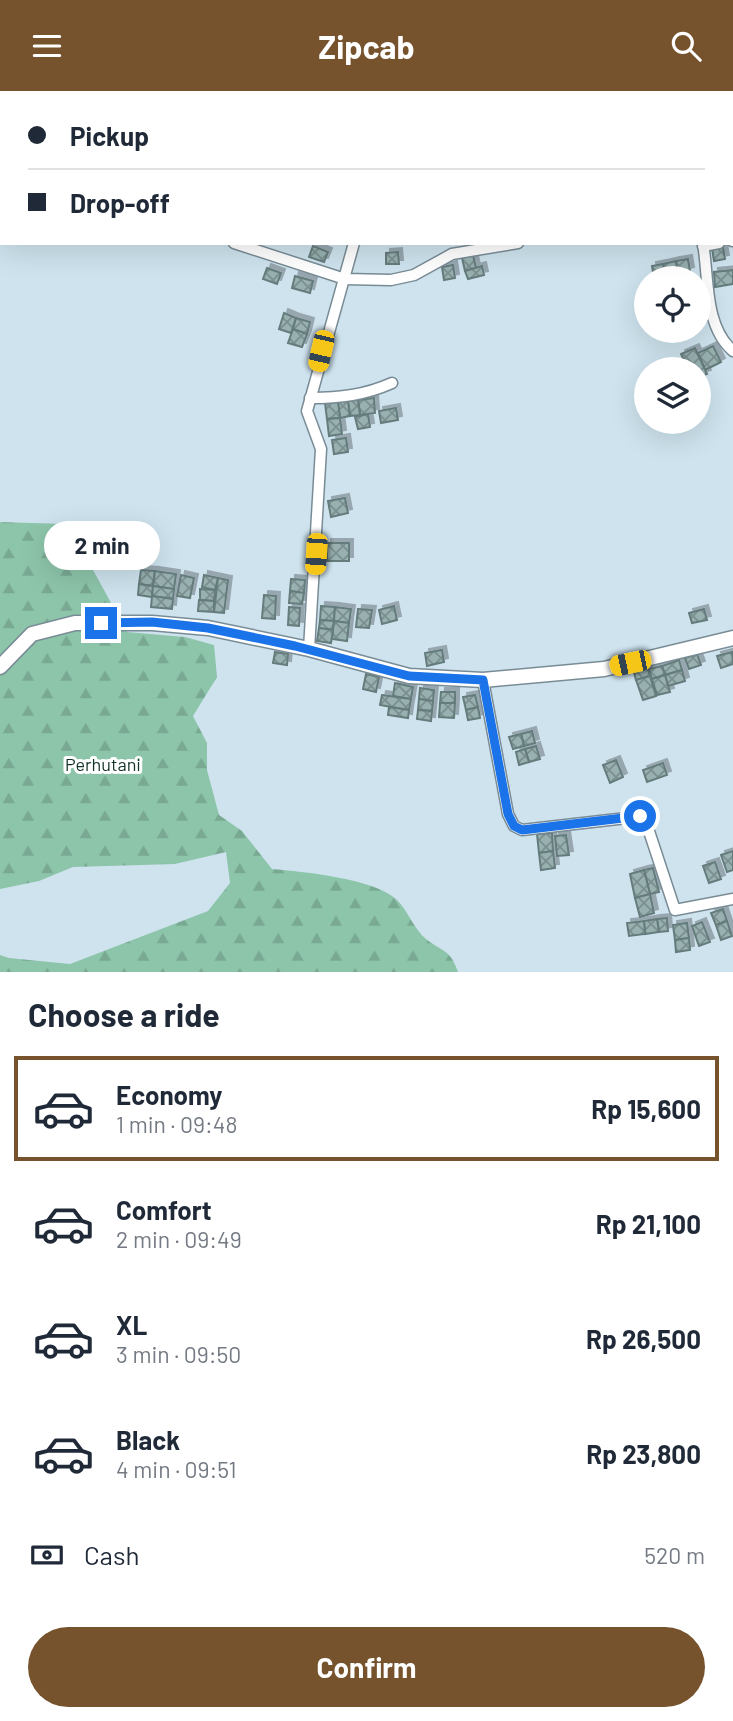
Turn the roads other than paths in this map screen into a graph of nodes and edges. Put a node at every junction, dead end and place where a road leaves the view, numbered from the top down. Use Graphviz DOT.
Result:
graph roads {
  1 [pos="240,245"];
  2 [pos="354,245"];
  3 [pos="502,245"];
  4 [pos="703,245"];
  5 [pos="345,279"];
  6 [pos="733,351"];
  7 [pos="392,383"];
  8 [pos="310,398"];
  9 [pos="733,638"];
  10 [pos="309,649"];
  11 [pos="0,667"];
  12 [pos="483,680"];
  13 [pos="733,899"];
  1 -- 5 [label="street"];
  2 -- 5 [label="street"];
  3 -- 5 [label="street"];
  4 -- 6 [label="street"];
  5 -- 8 [label="street"];
  7 -- 8 [label="street"];
  8 -- 10 [label="street"];
  9 -- 12 [label="street"];
  10 -- 11 [label="street"];
  10 -- 12 [label="street"];
  12 -- 13 [label="street"];
}
